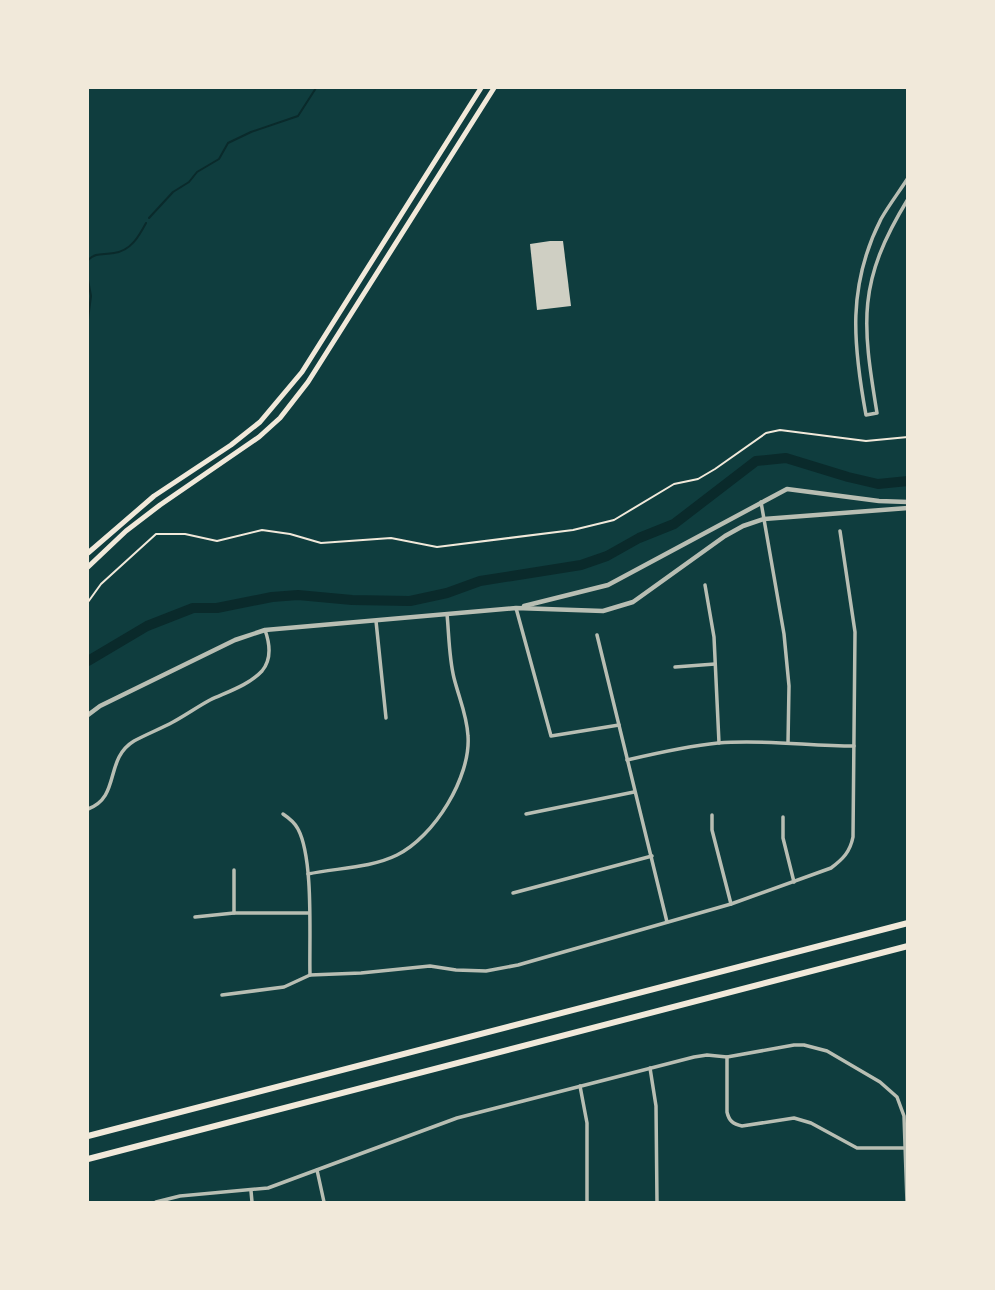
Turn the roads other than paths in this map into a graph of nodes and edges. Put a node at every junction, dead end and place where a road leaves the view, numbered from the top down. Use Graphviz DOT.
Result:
graph roads {
  1 [pos="481,88"];
  2 [pos="494,88"];
  3 [pos="908,178"];
  4 [pos="908,199"];
  5 [pos="379,248"];
  6 [pos="389,254"];
  7 [pos="230,445"];
  8 [pos="237,453"];
  9 [pos="761,501"];
  10 [pos="908,502"];
  11 [pos="908,508"];
  12 [pos="764,519"];
  13 [pos="840,531"];
  14 [pos="88,553"];
  15 [pos="88,567"];
  16 [pos="705,585"];
  17 [pos="516,608"];
  18 [pos="447,614"];
  19 [pos="376,621"];
  20 [pos="265,630"];
  21 [pos="597,635"];
  22 [pos="715,664"];
  23 [pos="675,667"];
  24 [pos="88,715"];
  25 [pos="386,718"];
  26 [pos="619,725"];
  27 [pos="719,743"];
  28 [pos="788,743"];
  29 [pos="854,746"];
  30 [pos="627,760"];
  31 [pos="634,792"];
  32 [pos="88,809"];
  33 [pos="283,814"];
  34 [pos="526,814"];
  35 [pos="712,815"];
  36 [pos="783,817"];
  37 [pos="652,856"];
  38 [pos="234,870"];
  39 [pos="308,874"];
  40 [pos="794,882"];
  41 [pos="513,893"];
  42 [pos="731,904"];
  43 [pos="234,913"];
  44 [pos="308,913"];
  45 [pos="195,917"];
  46 [pos="667,922"];
  47 [pos="908,923"];
  48 [pos="908,946"];
  49 [pos="310,975"];
  50 [pos="222,995"];
  51 [pos="727,1057"];
  52 [pos="650,1068"];
  53 [pos="580,1086"];
  54 [pos="88,1136"];
  55 [pos="905,1148"];
  56 [pos="88,1158"];
  57 [pos="317,1170"];
  58 [pos="251,1191"];
  59 [pos="180,1196"];
  60 [pos="156,1202"];
  61 [pos="181,1202"];
  62 [pos="252,1202"];
  63 [pos="324,1202"];
  64 [pos="587,1202"];
  65 [pos="657,1202"];
  66 [pos="908,1202"];
  1 -- 5 [label="main road"];
  2 -- 6 [label="main road"];
  3 -- 4 [label="street"];
  5 -- 6 [label="main road"];
  5 -- 7 [label="main road"];
  6 -- 8 [label="main road"];
  7 -- 8 [label="main road"];
  7 -- 14 [label="main road"];
  8 -- 15 [label="main road"];
  9 -- 10 [label="street"];
  9 -- 12 [label="street"];
  9 -- 17 [label="street"];
  11 -- 12 [label="street"];
  12 -- 17 [label="street"];
  12 -- 28 [label="street"];
  13 -- 29 [label="street"];
  16 -- 22 [label="street"];
  17 -- 18 [label="street"];
  17 -- 26 [label="street"];
  18 -- 19 [label="street"];
  18 -- 39 [label="street"];
  19 -- 20 [label="street"];
  19 -- 25 [label="street"];
  20 -- 24 [label="street"];
  20 -- 32 [label="street"];
  21 -- 26 [label="street"];
  22 -- 23 [label="street"];
  22 -- 27 [label="street"];
  26 -- 30 [label="street"];
  27 -- 28 [label="street"];
  27 -- 30 [label="street"];
  28 -- 29 [label="street"];
  29 -- 40 [label="street"];
  30 -- 31 [label="street"];
  31 -- 34 [label="street"];
  31 -- 37 [label="street"];
  33 -- 39 [label="street"];
  35 -- 42 [label="street"];
  36 -- 40 [label="street"];
  37 -- 41 [label="street"];
  37 -- 46 [label="street"];
  38 -- 43 [label="street"];
  39 -- 44 [label="street"];
  40 -- 42 [label="street"];
  42 -- 46 [label="street"];
  43 -- 44 [label="street"];
  43 -- 45 [label="street"];
  44 -- 49 [label="street"];
  46 -- 49 [label="street"];
  47 -- 54 [label="highway"];
  48 -- 56 [label="highway"];
  49 -- 50 [label="street"];
  51 -- 52 [label="street"];
  51 -- 55 [label="street"];
  51 -- 55 [label="street"];
  52 -- 53 [label="street"];
  52 -- 65 [label="street"];
  53 -- 57 [label="street"];
  53 -- 64 [label="street"];
  55 -- 66 [label="street"];
  57 -- 58 [label="street"];
  57 -- 63 [label="street"];
  58 -- 59 [label="street"];
  58 -- 62 [label="street"];
  59 -- 60 [label="street"];
  59 -- 61 [label="street"];
}
